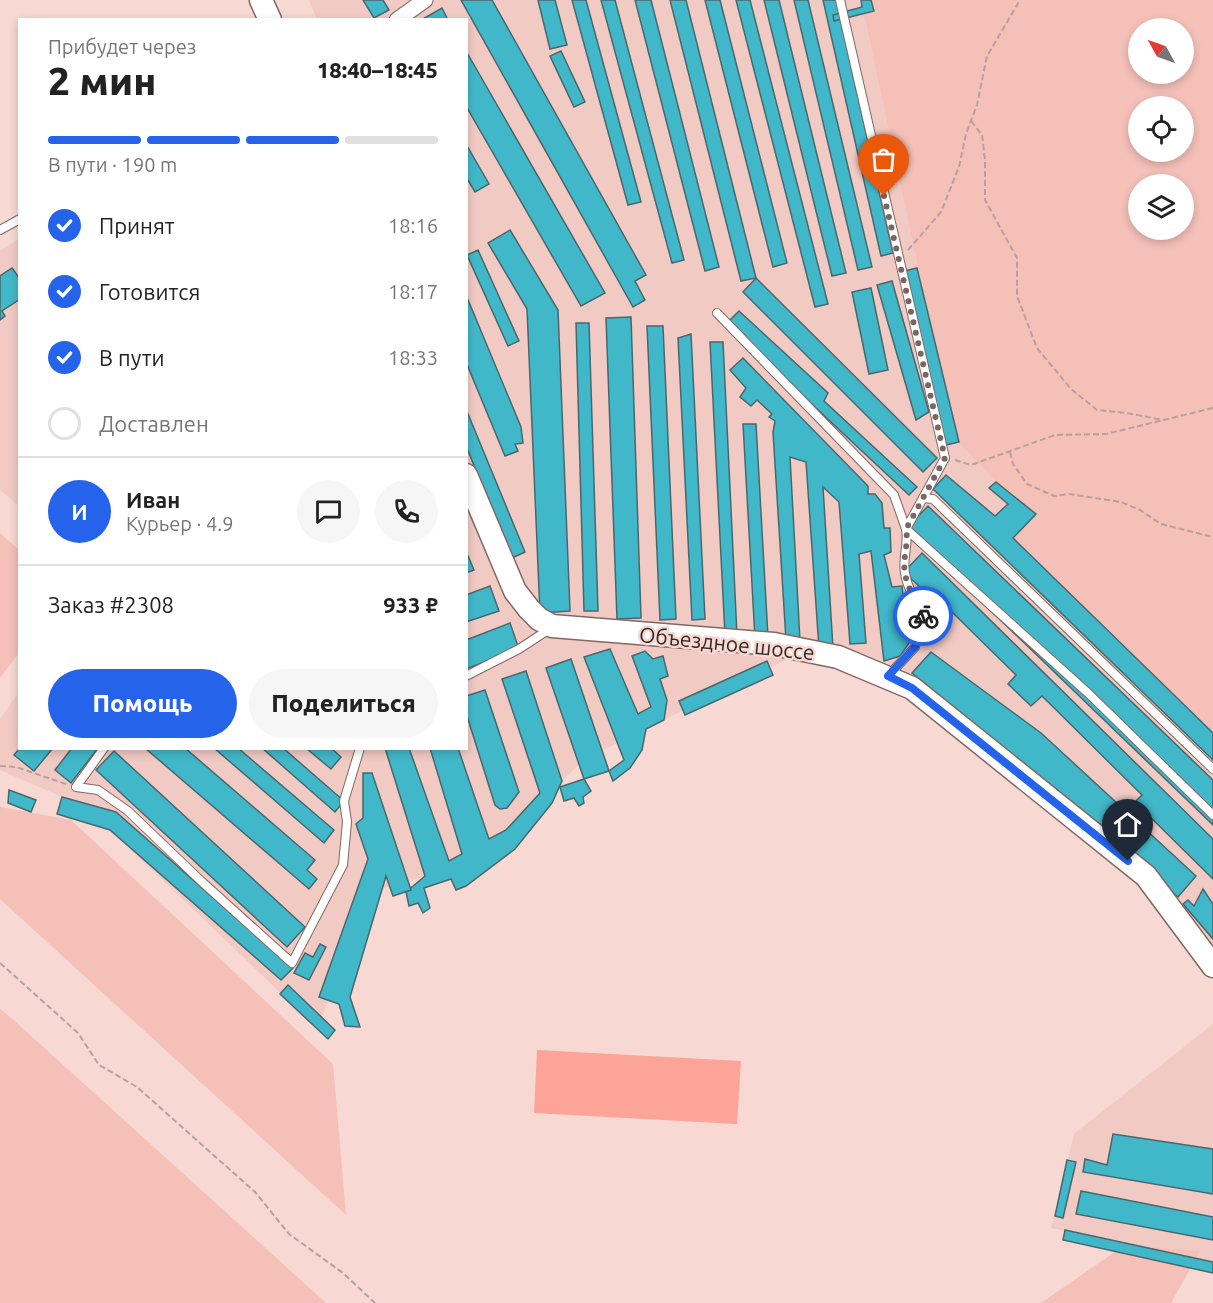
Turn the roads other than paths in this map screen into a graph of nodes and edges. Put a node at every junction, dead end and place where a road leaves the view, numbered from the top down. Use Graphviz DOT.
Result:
graph roads {
  1 [pos="261,0"];
  2 [pos="425,0"];
  3 [pos="840,0"];
  4 [pos="269,18"];
  5 [pos="400,18"];
  6 [pos="18,220"];
  7 [pos="0,230"];
  8 [pos="717,313"];
  9 [pos="468,481"];
  10 [pos="923,498"];
  11 [pos="906,529"];
  12 [pos="555,626"];
  13 [pos="468,675"];
  14 [pos="888,676"];
  15 [pos="103,750"];
  16 [pos="359,750"];
  17 [pos="1213,769"];
  18 [pos="1213,815"];
  19 [pos="1213,966"];
  1 -- 4 [label="street"];
  2 -- 5 [label="street"];
  3 -- 10 [label="lane"];
  6 -- 7 [label="lane"];
  8 -- 11 [label="lane"];
  9 -- 12 [label="street, Объездное шоссе"];
  10 -- 11 [label="lane"];
  10 -- 17 [label="lane"];
  11 -- 14 [label="lane"];
  11 -- 18 [label="lane"];
  12 -- 13 [label="lane"];
  12 -- 14 [label="street, Объездное шоссе"];
  14 -- 19 [label="street, Объездное шоссе"];
  15 -- 16 [label="lane"];
}
